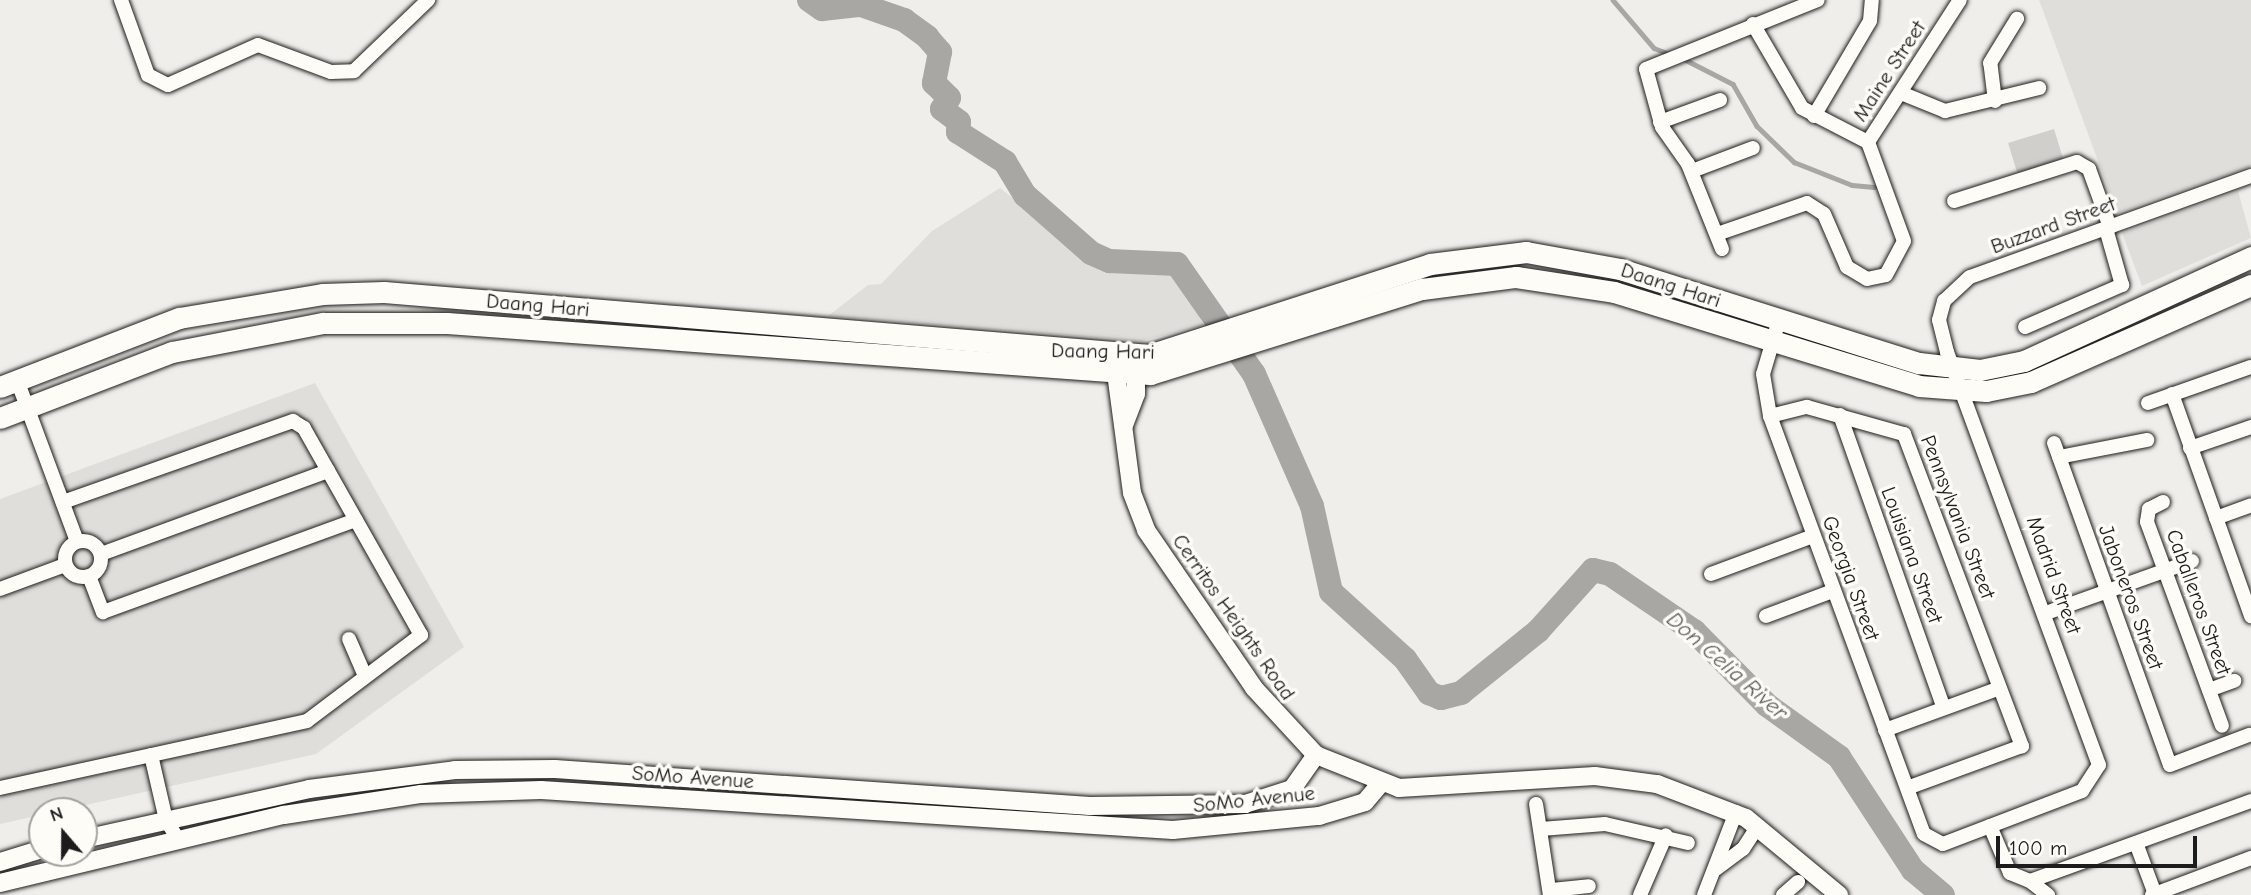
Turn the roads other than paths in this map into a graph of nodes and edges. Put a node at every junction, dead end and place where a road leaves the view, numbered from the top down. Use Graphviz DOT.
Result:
graph roads {
  1 [pos="121,0"];
  2 [pos="428,0"];
  3 [pos="1818,0"];
  4 [pos="1872,0"];
  5 [pos="1960,0"];
  6 [pos="2017,19"];
  7 [pos="1753,24"];
  8 [pos="2039,88"];
  9 [pos="1901,93"];
  10 [pos="1720,100"];
  11 [pos="1995,102"];
  12 [pos="1814,116"];
  13 [pos="1660,122"];
  14 [pos="1868,142"];
  15 [pos="1753,148"];
  16 [pos="1692,171"];
  17 [pos="2251,176"];
  18 [pos="1954,201"];
  19 [pos="2108,228"];
  20 [pos="1717,234"];
  21 [pos="1722,249"];
  22 [pos="2251,257"];
  23 [pos="2213,276"];
  24 [pos="2251,285"];
  25 [pos="2223,297"];
  26 [pos="1779,320"];
  27 [pos="2025,327"];
  28 [pos="805,329"];
  29 [pos="1254,334"];
  30 [pos="1772,343"];
  31 [pos="802,351"];
  32 [pos="976,354"];
  33 [pos="1114,364"];
  34 [pos="1136,365"];
  35 [pos="2251,367"];
  36 [pos="1954,370"];
  37 [pos="8,383"];
  38 [pos="1963,392"];
  39 [pos="2172,394"];
  40 [pos="2148,402"];
  41 [pos="28,407"];
  42 [pos="1840,415"];
  43 [pos="1770,416"];
  44 [pos="0,418"];
  45 [pos="1124,425"];
  46 [pos="2251,427"];
  47 [pos="2147,440"];
  48 [pos="2190,448"];
  49 [pos="328,471"];
  50 [pos="62,502"];
  51 [pos="2164,502"];
  52 [pos="2251,505"];
  53 [pos="2216,518"];
  54 [pos="356,520"];
  55 [pos="1813,536"];
  56 [pos="77,541"];
  57 [pos="101,554"];
  58 [pos="2192,561"];
  59 [pos="65,565"];
  60 [pos="2165,570"];
  61 [pos="1711,574"];
  62 [pos="89,576"];
  63 [pos="2245,582"];
  64 [pos="0,589"];
  65 [pos="1833,591"];
  66 [pos="2105,592"];
  67 [pos="2046,613"];
  68 [pos="1766,616"];
  69 [pos="2251,616"];
  70 [pos="349,639"];
  71 [pos="365,676"];
  72 [pos="2234,681"];
  73 [pos="2000,688"];
  74 [pos="2209,690"];
  75 [pos="1944,708"];
  76 [pos="2222,726"];
  77 [pos="1885,730"];
  78 [pos="2249,735"];
  79 [pos="151,755"];
  80 [pos="1316,755"];
  81 [pos="1380,784"];
  82 [pos="0,788"];
  83 [pos="1907,788"];
  84 [pos="2251,801"];
  85 [pos="1536,804"];
  86 [pos="1736,812"];
  87 [pos="166,820"];
  88 [pos="1758,826"];
  89 [pos="1990,826"];
  90 [pos="1541,829"];
  91 [pos="1666,835"];
  92 [pos="98,836"];
  93 [pos="178,839"];
  94 [pos="2136,843"];
  95 [pos="1688,844"];
  96 [pos="28,853"];
  97 [pos="2251,858"];
  98 [pos="0,862"];
  99 [pos="1716,869"];
  100 [pos="2030,881"];
  101 [pos="1798,882"];
  102 [pos="0,883"];
  103 [pos="1589,886"];
  104 [pos="1551,892"];
  105 [pos="2154,894"];
  106 [pos="1640,895"];
  107 [pos="1704,895"];
  108 [pos="1783,895"];
  109 [pos="1839,895"];
  110 [pos="2048,895"];
  1 -- 2 [label="street"];
  3 -- 7 [label="street"];
  4 -- 12 [label="street"];
  5 -- 9 [label="street, Maine Street"];
  6 -- 11 [label="street"];
  7 -- 12 [label="street"];
  7 -- 13 [label="street"];
  8 -- 11 [label="street"];
  9 -- 11 [label="street"];
  9 -- 14 [label="street, Maine Street"];
  10 -- 13 [label="street"];
  12 -- 14 [label="street"];
  13 -- 16 [label="street"];
  14 -- 20 [label="street, Maine Street"];
  15 -- 16 [label="street"];
  16 -- 20 [label="street"];
  17 -- 19 [label="street, Buzzard Street"];
  18 -- 19 [label="street"];
  19 -- 27 [label="street"];
  19 -- 36 [label="street, Buzzard Street"];
  20 -- 21 [label="street"];
  22 -- 23 [label="main road, Daang Hari"];
  23 -- 25 [label="main road"];
  23 -- 36 [label="main road, Daang Hari"];
  24 -- 25 [label="main road, Daang Hari"];
  25 -- 38 [label="main road, Daang Hari"];
  26 -- 29 [label="main road, Daang Hari"];
  26 -- 30 [label="street, Georgia Street"];
  26 -- 36 [label="main road, Daang Hari"];
  28 -- 31 [label="main road"];
  28 -- 32 [label="main road, Daang Hari"];
  28 -- 37 [label="main road, Daang Hari"];
  29 -- 30 [label="main road, Daang Hari"];
  29 -- 34 [label="main road, Daang Hari"];
  30 -- 38 [label="main road, Daang Hari"];
  30 -- 43 [label="street, Georgia Street"];
  31 -- 32 [label="main road, Daang Hari"];
  31 -- 41 [label="main road, Daang Hari"];
  32 -- 33 [label="main road, Daang Hari"];
  33 -- 34 [label="main road, Daang Hari"];
  33 -- 45 [label="street, Cerritos Heights Road"];
  34 -- 45 [label="street, Cerritos Heights Road"];
  35 -- 39 [label="street"];
  36 -- 38 [label="street, Buzzard Street"];
  37 -- 41 [label="street"];
  38 -- 67 [label="street, Madrid Street"];
  39 -- 40 [label="street"];
  39 -- 48 [label="street"];
  41 -- 44 [label="main road, Daang Hari"];
  41 -- 50 [label="street"];
  42 -- 43 [label="street, Pennsylvania Street"];
  42 -- 73 [label="street, Pennsylvania Street"];
  42 -- 75 [label="street, Louisiana Street"];
  43 -- 55 [label="street, Georgia Street"];
  45 -- 80 [label="street, Cerritos Heights Road"];
  46 -- 48 [label="street"];
  47 -- 66 [label="street, Jaboneros Street"];
  48 -- 53 [label="street"];
  49 -- 50 [label="street"];
  49 -- 54 [label="street"];
  49 -- 57 [label="street"];
  50 -- 56 [label="street"];
  51 -- 60 [label="street, Caballeros Street"];
  52 -- 53 [label="street"];
  53 -- 63 [label="street"];
  54 -- 62 [label="street"];
  54 -- 71 [label="street"];
  55 -- 61 [label="street"];
  55 -- 65 [label="street, Georgia Street"];
  56 -- 57 [label="street"];
  56 -- 59 [label="street"];
  57 -- 62 [label="street"];
  58 -- 60 [label="street"];
  59 -- 62 [label="street"];
  59 -- 64 [label="street"];
  60 -- 66 [label="street"];
  60 -- 74 [label="street, Caballeros Street"];
  63 -- 69 [label="street"];
  65 -- 68 [label="street"];
  65 -- 77 [label="street, Georgia Street"];
  66 -- 67 [label="street"];
  66 -- 78 [label="street, Jaboneros Street"];
  67 -- 89 [label="street, Madrid Street"];
  70 -- 71 [label="street"];
  71 -- 79 [label="street"];
  72 -- 74 [label="street"];
  73 -- 75 [label="street"];
  73 -- 83 [label="street, Pennsylvania Street"];
  74 -- 76 [label="street, Caballeros Street"];
  75 -- 77 [label="street"];
  77 -- 83 [label="street, Georgia Street"];
  79 -- 82 [label="street"];
  79 -- 87 [label="street"];
  80 -- 81 [label="street, Cerritos Heights Road"];
  80 -- 87 [label="street, SoMo Avenue"];
  81 -- 86 [label="street"];
  81 -- 93 [label="street, SoMo Avenue"];
  83 -- 89 [label="street, Georgia Street"];
  84 -- 94 [label="street"];
  85 -- 90 [label="street"];
  86 -- 88 [label="street"];
  86 -- 99 [label="street"];
  87 -- 92 [label="street, SoMo Avenue"];
  87 -- 93 [label="street"];
  88 -- 99 [label="street"];
  88 -- 109 [label="street"];
  89 -- 100 [label="street"];
  90 -- 91 [label="street"];
  90 -- 104 [label="street"];
  91 -- 95 [label="street"];
  91 -- 106 [label="street"];
  93 -- 102 [label="street, SoMo Avenue"];
  94 -- 100 [label="street"];
  94 -- 105 [label="street"];
  96 -- 98 [label="street"];
  97 -- 105 [label="street"];
  99 -- 107 [label="street"];
  100 -- 110 [label="street"];
  101 -- 108 [label="street"];
  103 -- 104 [label="street"];
}
